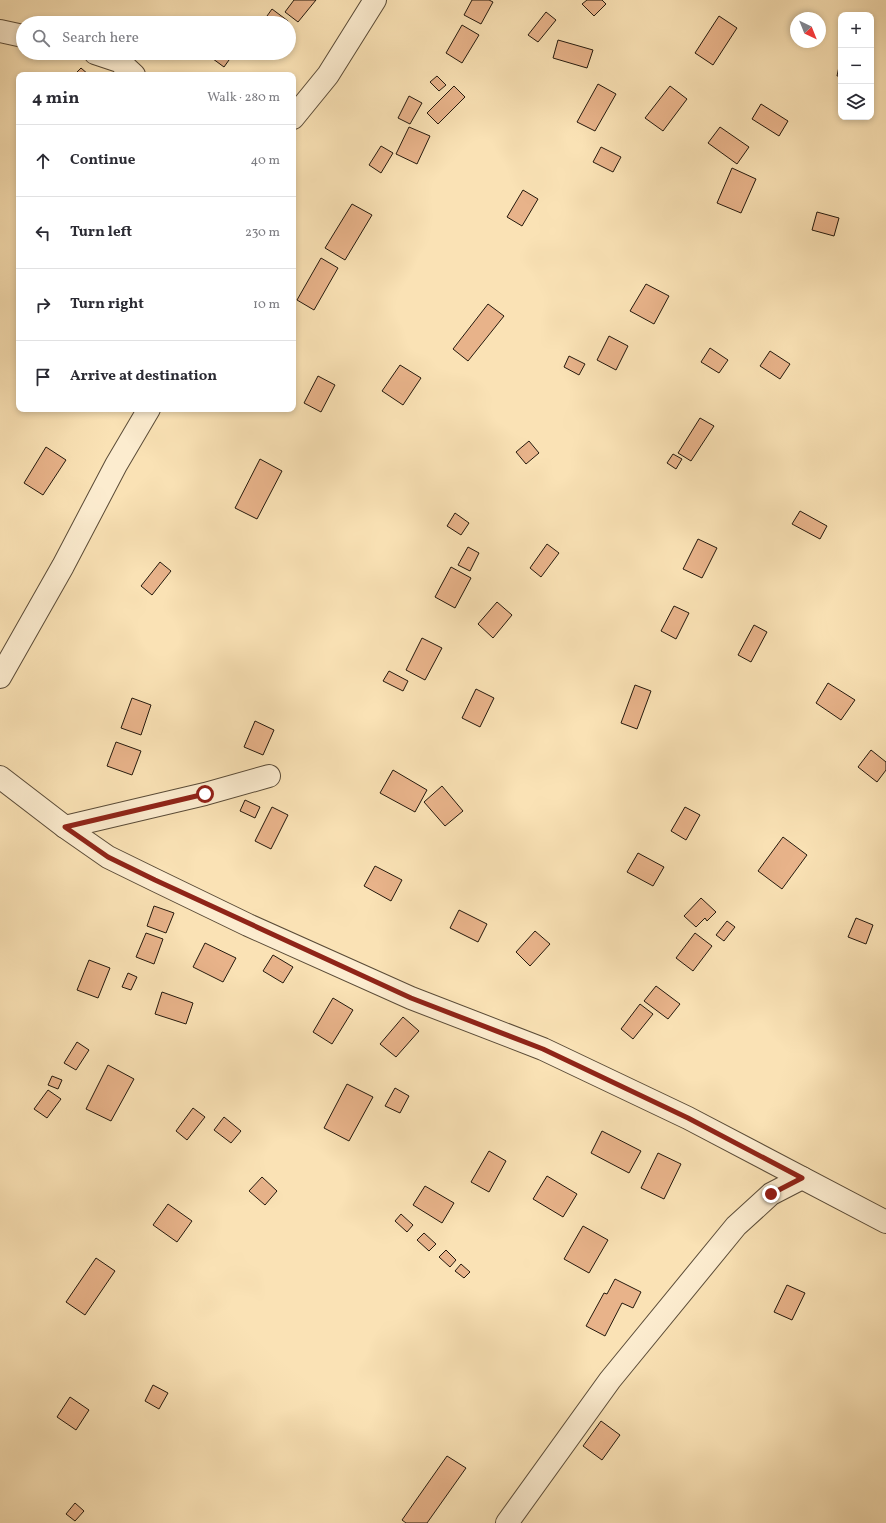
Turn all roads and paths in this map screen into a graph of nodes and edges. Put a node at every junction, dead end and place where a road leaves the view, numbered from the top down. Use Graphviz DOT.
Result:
graph roads {
  1 [pos="375,0"];
  2 [pos="0,31"];
  3 [pos="16,34"];
  4 [pos="116,60"];
  5 [pos="131,72"];
  6 [pos="296,114"];
  7 [pos="147,412"];
  8 [pos="0,677"];
  9 [pos="269,776"];
  10 [pos="0,777"];
  11 [pos="65,827"];
  12 [pos="802,1178"];
  13 [pos="886,1222"];
  14 [pos="507,1523"];
  1 -- 6 [label="street"];
  2 -- 3 [label="street"];
  4 -- 5 [label="street"];
  7 -- 8 [label="street"];
  9 -- 11 [label="street"];
  10 -- 11 [label="street"];
  11 -- 12 [label="street"];
  12 -- 13 [label="street"];
  12 -- 14 [label="street"];
}
